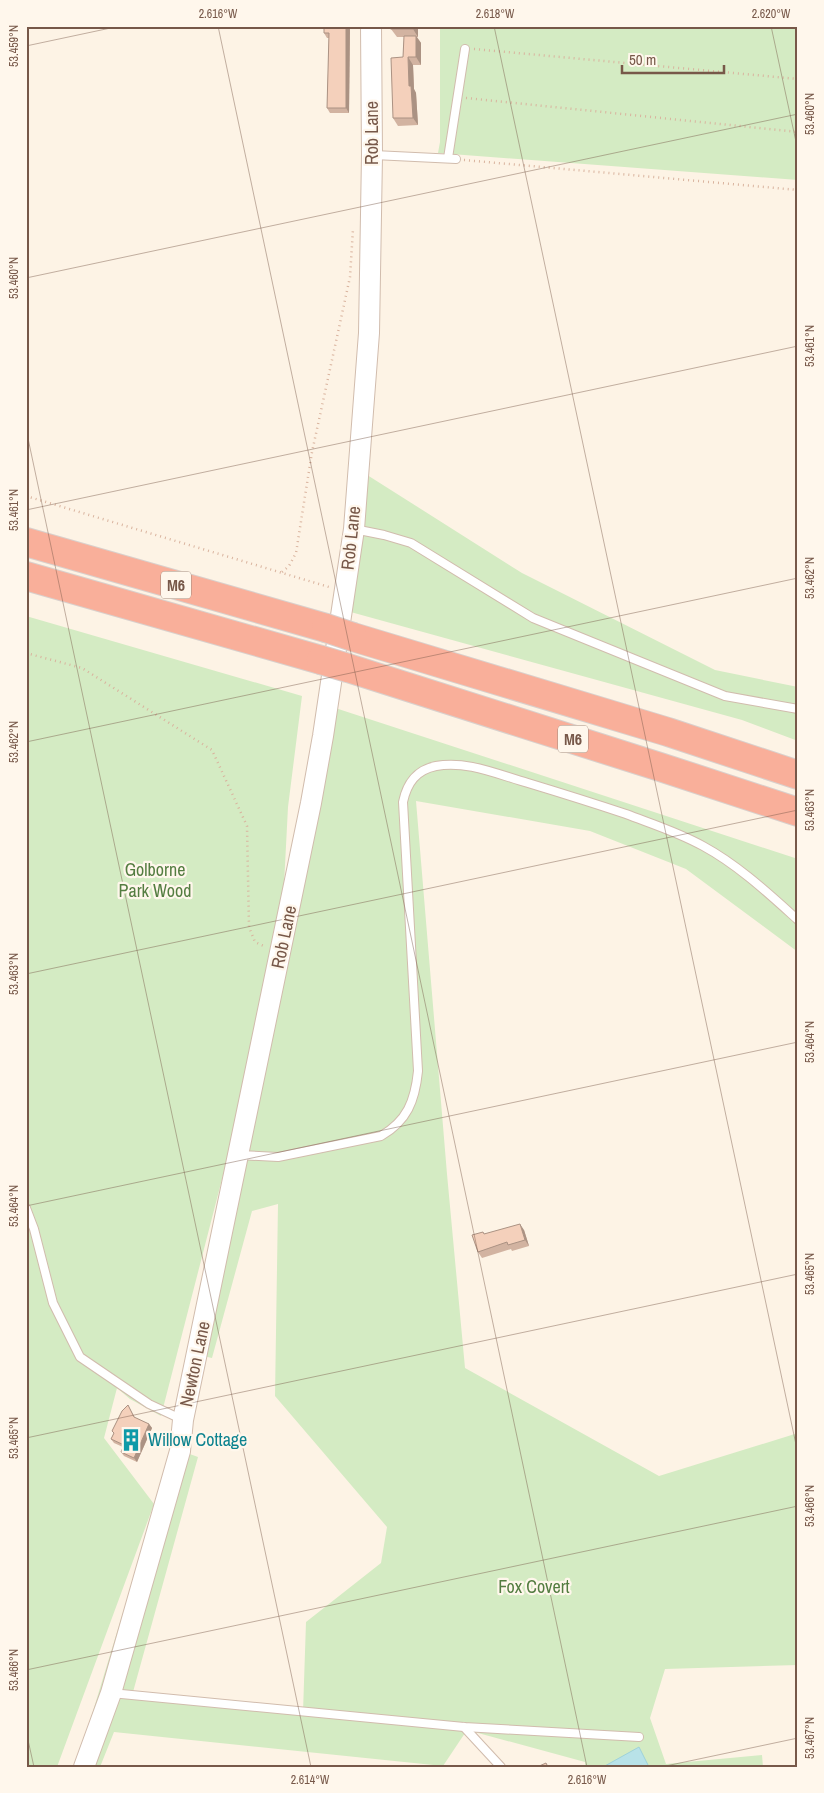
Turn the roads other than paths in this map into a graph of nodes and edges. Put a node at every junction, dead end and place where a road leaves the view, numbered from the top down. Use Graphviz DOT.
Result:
graph roads {
  1 [pos="371,26"];
  2 [pos="465,49"];
  3 [pos="372,155"];
  4 [pos="354,529"];
  5 [pos="26,542"];
  6 [pos="26,576"];
  7 [pos="798,709"];
  8 [pos="668,732"];
  9 [pos="798,758"];
  10 [pos="660,767"];
  11 [pos="798,775"];
  12 [pos="798,812"];
  13 [pos="798,829"];
  14 [pos="798,920"];
  15 [pos="261,1041"];
  16 [pos="239,1155"];
  17 [pos="26,1208"];
  18 [pos="183,1420"];
  19 [pos="111,1693"];
  20 [pos="464,1727"];
  21 [pos="638,1737"];
  22 [pos="84,1767"];
  23 [pos="501,1767"];
  1 -- 3 [label="street, Rob Lane"];
  2 -- 3 [label="lane"];
  3 -- 4 [label="street, Rob Lane"];
  4 -- 7 [label="lane"];
  4 -- 15 [label="street, Rob Lane"];
  5 -- 8 [label="highway, M6, bridge"];
  6 -- 10 [label="highway, M6, bridge"];
  8 -- 9 [label="highway"];
  8 -- 11 [label="highway, M6"];
  10 -- 12 [label="highway, M6"];
  10 -- 13 [label="highway"];
  14 -- 16 [label="lane"];
  15 -- 16 [label="street, Newton Lane"];
  16 -- 18 [label="street, Newton Lane"];
  17 -- 18 [label="lane"];
  18 -- 19 [label="street, Newton Lane"];
  19 -- 20 [label="lane"];
  19 -- 22 [label="street, Newton Lane"];
  20 -- 21 [label="lane"];
  20 -- 23 [label="lane"];
}
